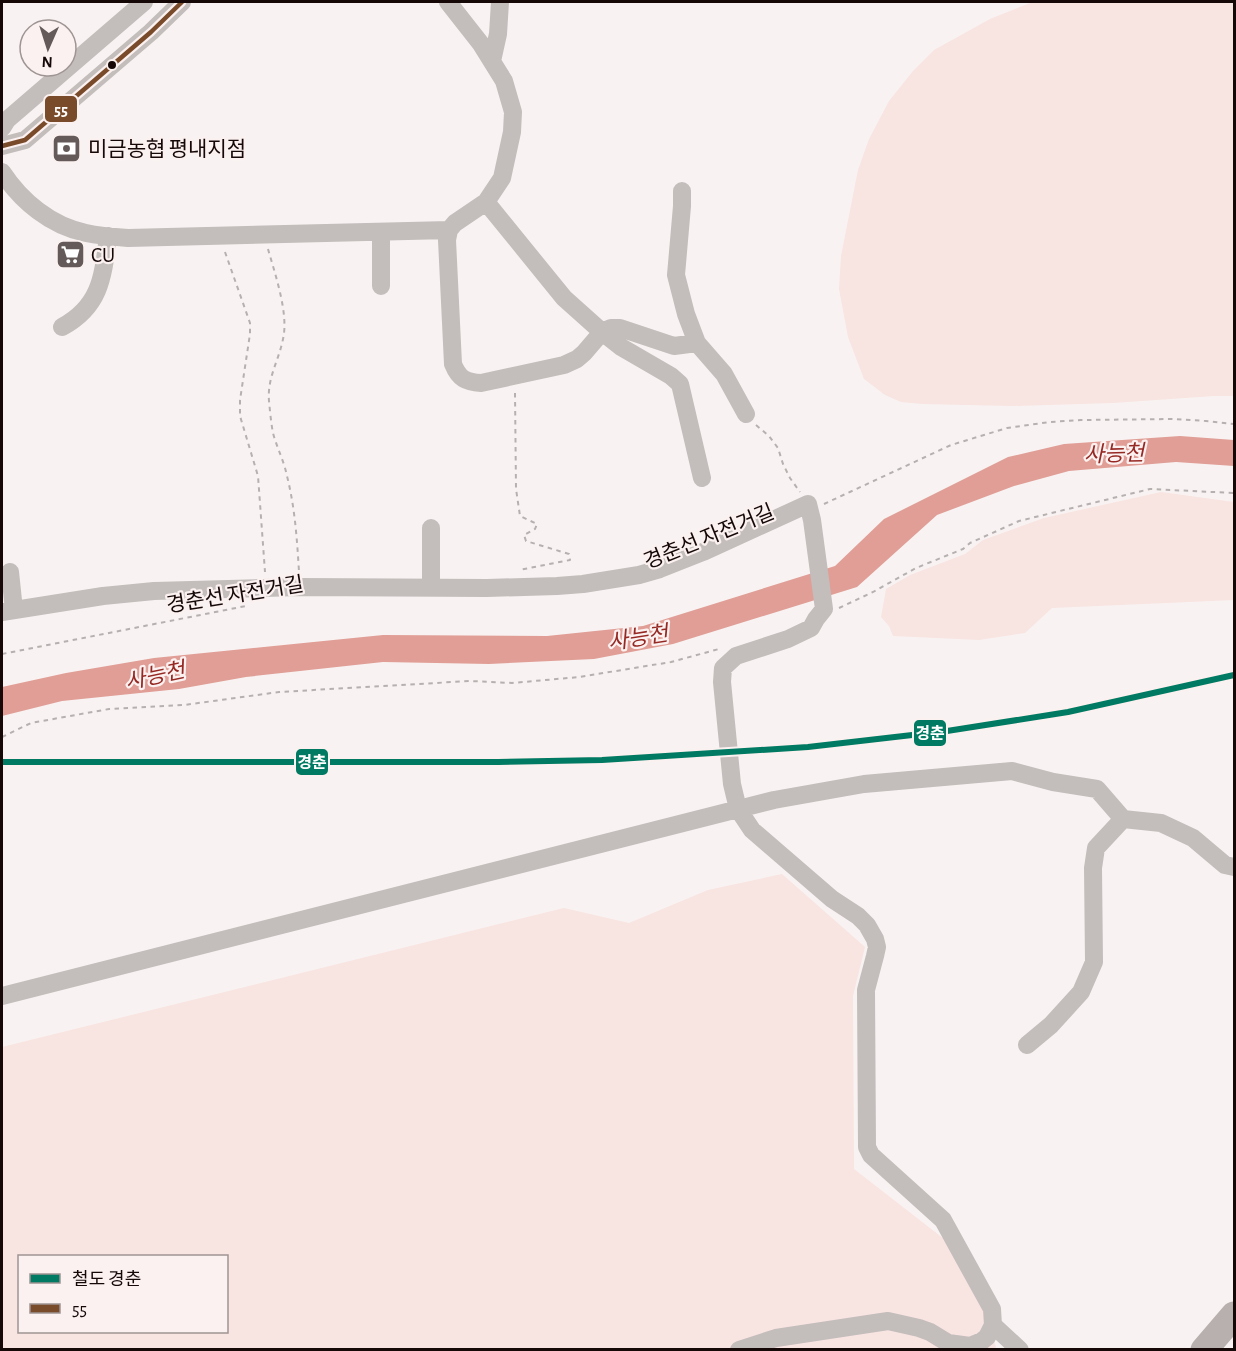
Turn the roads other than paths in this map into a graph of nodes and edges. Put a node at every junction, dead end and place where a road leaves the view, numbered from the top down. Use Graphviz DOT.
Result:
graph roads {
  1 [pos="144,2"];
  2 [pos="182,2"];
  3 [pos="448,2"];
  4 [pos="500,2"];
  5 [pos="492,61"];
  6 [pos="2,128"];
  7 [pos="2,146"];
  8 [pos="2,172"];
  9 [pos="682,190"];
  10 [pos="486,202"];
  11 [pos="449,230"];
  12 [pos="381,232"];
  13 [pos="108,236"];
  14 [pos="381,286"];
  15 [pos="62,327"];
  16 [pos="603,332"];
  17 [pos="697,343"];
  18 [pos="746,414"];
  19 [pos="702,478"];
  20 [pos="431,528"];
  21 [pos="10,572"];
  22 [pos="431,587"];
  23 [pos="8,611"];
  24 [pos="738,809"];
  25 [pos="1123,819"];
  26 [pos="1234,867"];
  27 [pos="2,996"];
  28 [pos="1027,1045"];
  29 [pos="1234,1315"];
  30 [pos="993,1325"];
  31 [pos="739,1350"];
  32 [pos="1020,1350"];
  33 [pos="1204,1350"];
  1 -- 6 [label="street"];
  2 -- 7 [label="street"];
  3 -- 5 [label="street"];
  4 -- 5 [label="street"];
  5 -- 10 [label="street"];
  8 -- 13 [label="street"];
  9 -- 17 [label="street"];
  10 -- 11 [label="street"];
  10 -- 16 [label="street"];
  11 -- 12 [label="street"];
  11 -- 16 [label="street"];
  12 -- 13 [label="street"];
  12 -- 14 [label="street"];
  13 -- 15 [label="street"];
  16 -- 17 [label="street"];
  16 -- 19 [label="street"];
  17 -- 18 [label="street"];
  20 -- 22 [label="street"];
  21 -- 23 [label="street"];
  22 -- 23 [label="street"];
  22 -- 24 [label="street"];
  24 -- 25 [label="street"];
  24 -- 27 [label="street"];
  24 -- 30 [label="street"];
  25 -- 26 [label="street"];
  25 -- 28 [label="street"];
  29 -- 33 [label="highway"];
  30 -- 31 [label="street"];
  30 -- 32 [label="street"];
}
